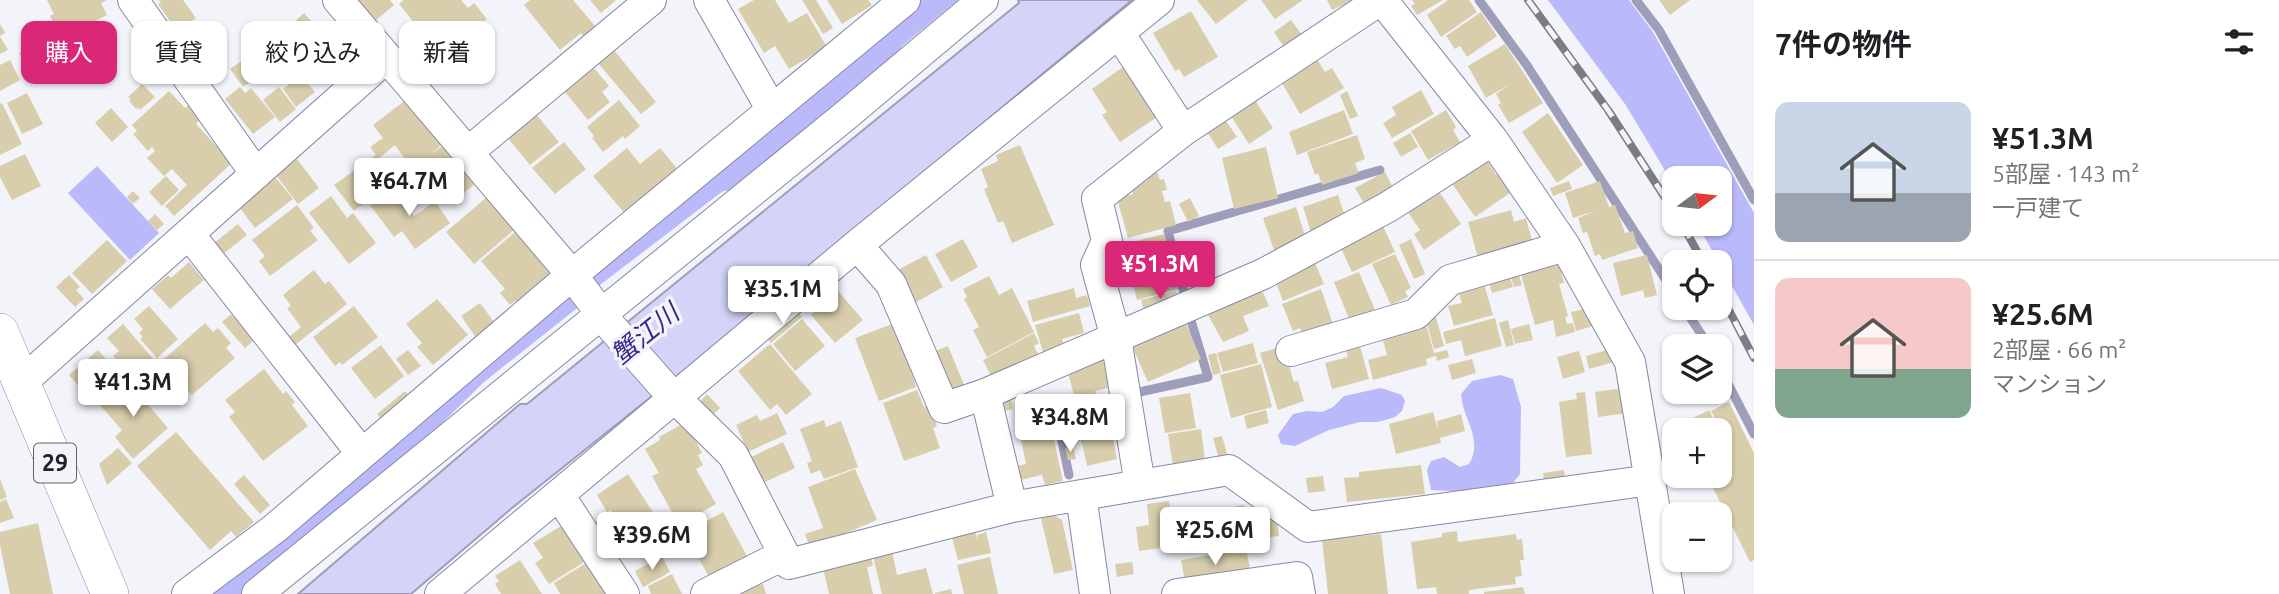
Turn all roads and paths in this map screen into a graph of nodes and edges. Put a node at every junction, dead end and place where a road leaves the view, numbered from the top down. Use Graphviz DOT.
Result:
graph roads {
  1 [pos="133,0"];
  2 [pos="338,0"];
  3 [pos="651,0"];
  4 [pos="709,0"];
  5 [pos="905,0"];
  6 [pos="983,0"];
  7 [pos="1159,0"];
  8 [pos="1381,0"];
  9 [pos="1119,33"];
  10 [pos="386,58"];
  11 [pos="772,110"];
  12 [pos="1183,131"];
  13 [pos="1493,140"];
  14 [pos="467,153"];
  15 [pos="256,174"];
  16 [pos="189,234"];
  17 [pos="857,245"];
  18 [pos="1565,246"];
  19 [pos="572,275"];
  20 [pos="605,319"];
  21 [pos="1116,338"];
  22 [pos="1291,351"];
  23 [pos="9,361"];
  24 [pos="671,394"];
  25 [pos="985,394"];
  26 [pos="362,454"];
  27 [pos="1651,480"];
  28 [pos="1140,485"];
  29 [pos="559,495"];
  30 [pos="1081,495"];
  31 [pos="1012,507"];
  32 [pos="783,555"];
  33 [pos="110,594"];
  34 [pos="187,594"];
  35 [pos="257,594"];
  36 [pos="440,594"];
  37 [pos="624,594"];
  38 [pos="706,594"];
  39 [pos="1095,594"];
  40 [pos="1177,594"];
  41 [pos="1300,594"];
  42 [pos="1669,594"];
  1 -- 15 [label="street"];
  2 -- 10 [label="street"];
  3 -- 14 [label="street"];
  4 -- 11 [label="street"];
  5 -- 11 [label="street"];
  6 -- 20 [label="street"];
  7 -- 9 [label="street"];
  8 -- 12 [label="street"];
  8 -- 13 [label="street"];
  9 -- 12 [label="street"];
  9 -- 17 [label="street"];
  10 -- 14 [label="street"];
  10 -- 15 [label="street"];
  11 -- 19 [label="street"];
  12 -- 21 [label="street"];
  13 -- 18 [label="street"];
  13 -- 21 [label="street"];
  14 -- 19 [label="street"];
  15 -- 16 [label="street"];
  16 -- 23 [label="street"];
  16 -- 26 [label="street"];
  17 -- 24 [label="street"];
  17 -- 25 [label="street"];
  18 -- 22 [label="street"];
  18 -- 27 [label="street"];
  19 -- 20 [label="street"];
  19 -- 26 [label="street"];
  20 -- 24 [label="street"];
  20 -- 35 [label="street"];
  21 -- 25 [label="street"];
  21 -- 28 [label="street"];
  23 -- 33 [label="main road, 29"];
  24 -- 29 [label="street"];
  24 -- 32 [label="street"];
  25 -- 31 [label="street"];
  26 -- 34 [label="street"];
  27 -- 28 [label="street"];
  27 -- 42 [label="street"];
  28 -- 30 [label="street"];
  29 -- 36 [label="street"];
  29 -- 37 [label="street"];
  30 -- 31 [label="street"];
  30 -- 39 [label="street"];
  31 -- 32 [label="street"];
  32 -- 38 [label="street"];
  40 -- 41 [label="street"];
}
